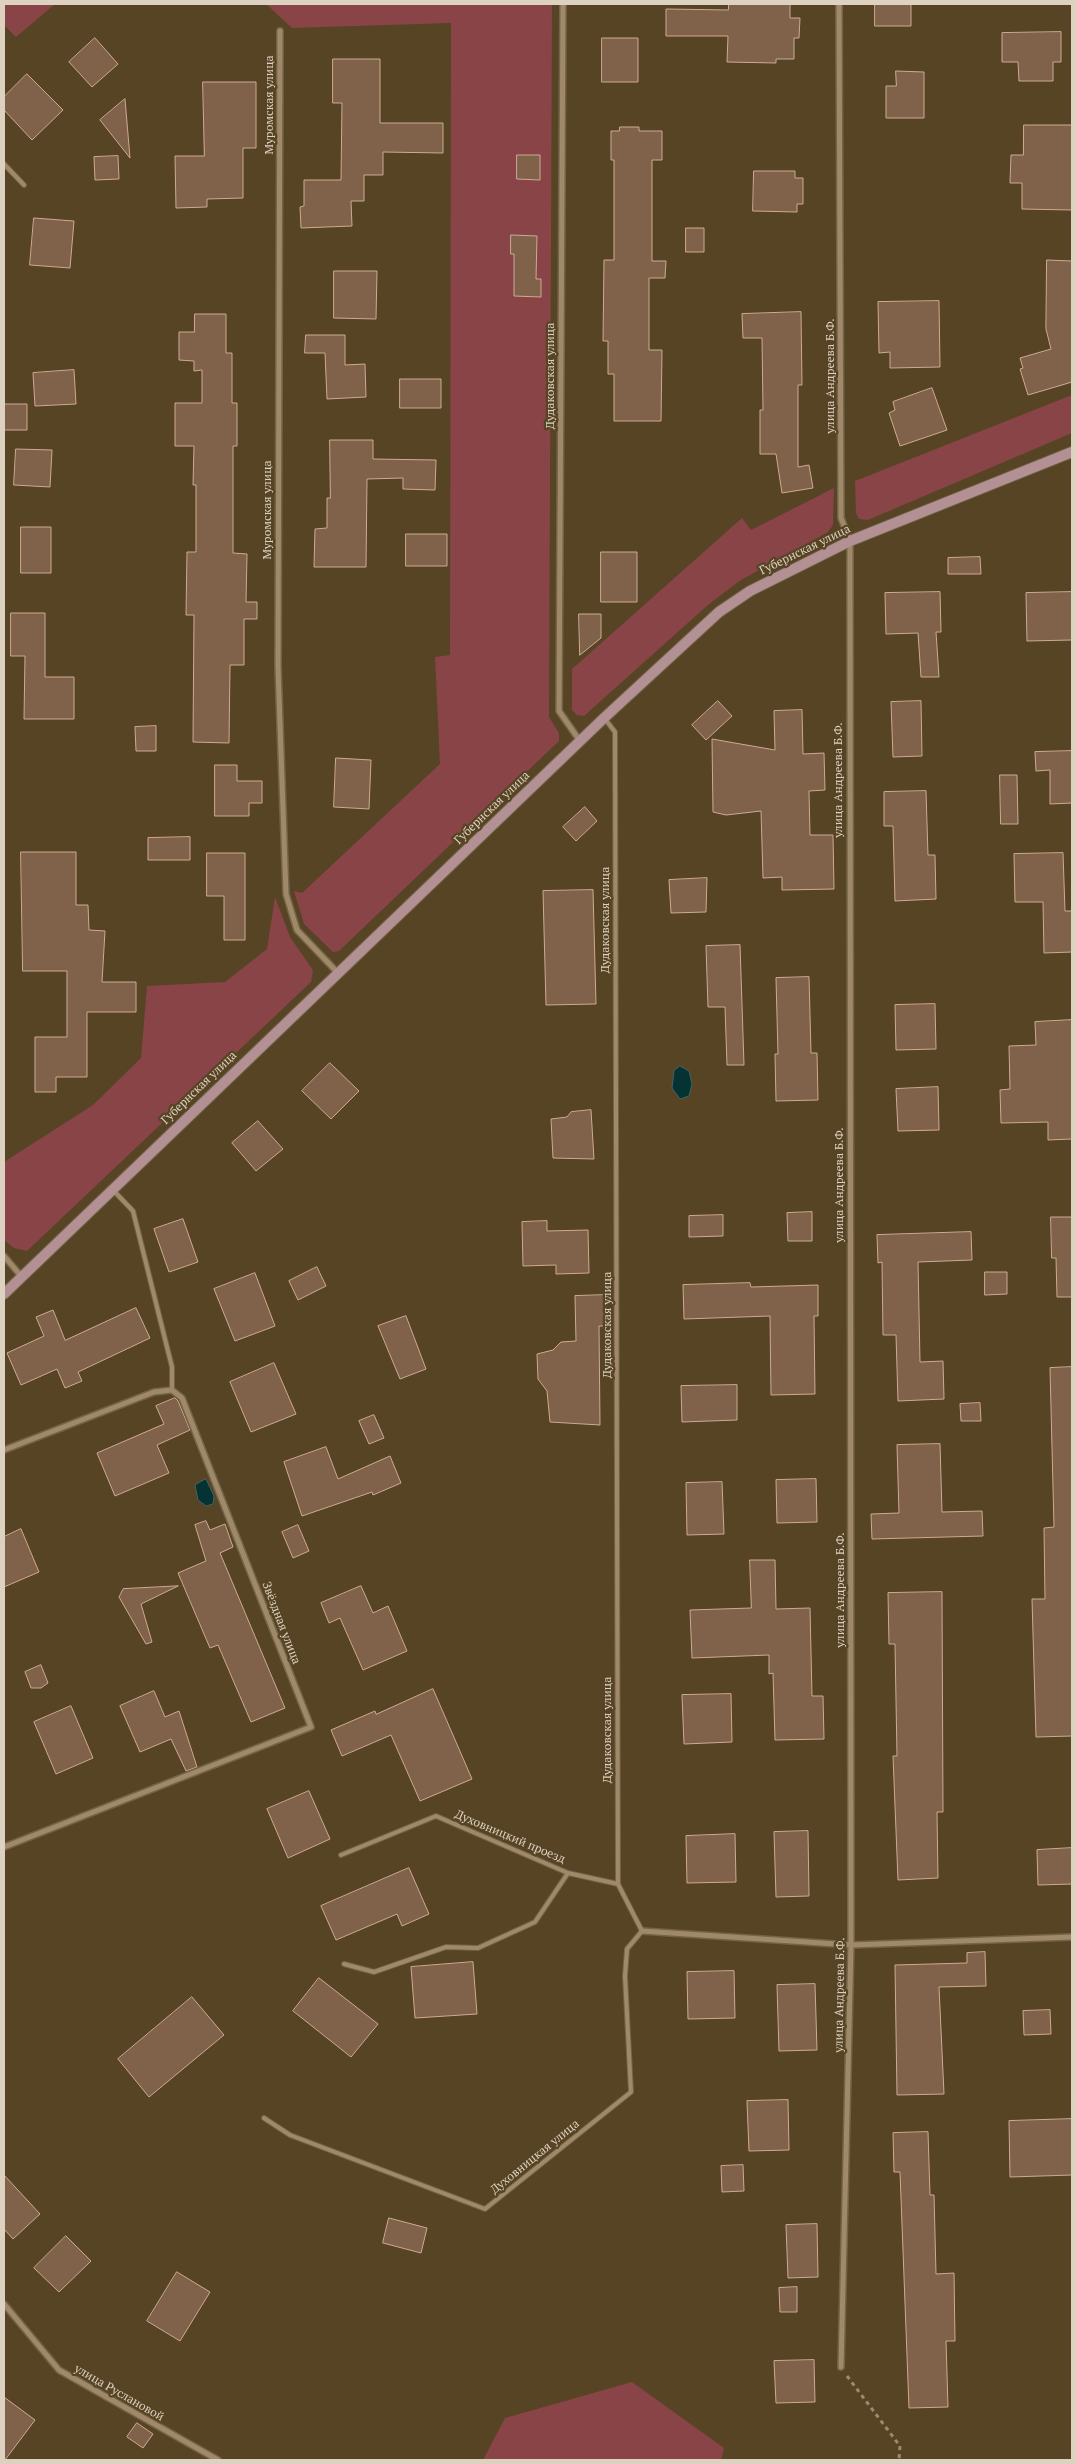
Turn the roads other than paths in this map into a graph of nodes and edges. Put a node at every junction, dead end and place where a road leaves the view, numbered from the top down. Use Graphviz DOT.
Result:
graph roads {
  1 [pos="563,4"];
  2 [pos="839,4"];
  3 [pos="280,31"];
  4 [pos="4,164"];
  5 [pos="24,184"];
  6 [pos="1072,452"];
  7 [pos="850,541"];
  8 [pos="604,718"];
  9 [pos="580,741"];
  10 [pos="337,972"];
  11 [pos="112,1188"];
  12 [pos="4,1256"];
  13 [pos="21,1276"];
  14 [pos="4,1294"];
  15 [pos="172,1390"];
  16 [pos="4,1450"];
  17 [pos="4,1847"];
  18 [pos="342,1855"];
  19 [pos="568,1873"];
  20 [pos="618,1884"];
  21 [pos="642,1931"];
  22 [pos="1072,1937"];
  23 [pos="851,1944"];
  24 [pos="344,1964"];
  25 [pos="264,2118"];
  26 [pos="4,2304"];
  27 [pos="841,2367"];
  28 [pos="218,2460"];
  1 -- 9 [label="street, Дудаковская улица"];
  2 -- 7 [label="street, улица Андреева Б.Ф."];
  3 -- 10 [label="street, Муромская улица"];
  4 -- 5 [label="lane"];
  6 -- 7 [label="street, Губернская улица"];
  7 -- 8 [label="street, Губернская улица"];
  7 -- 23 [label="street, улица Андреева Б.Ф."];
  8 -- 9 [label="street, Губернская улица"];
  8 -- 20 [label="lane, Дудаковская улица"];
  9 -- 10 [label="street, Губернская улица"];
  10 -- 11 [label="street, Губернская улица"];
  11 -- 13 [label="street, Губернская улица"];
  11 -- 15 [label="lane"];
  12 -- 13 [label="street"];
  13 -- 14 [label="street, Губернская улица"];
  15 -- 16 [label="street"];
  15 -- 17 [label="street, Звёздная улица"];
  18 -- 19 [label="lane, Духовницкий проезд"];
  19 -- 20 [label="lane, Духовницкий проезд"];
  19 -- 24 [label="lane"];
  20 -- 21 [label="lane, Дудаковская улица"];
  21 -- 23 [label="street"];
  21 -- 25 [label="lane, Духовницкая улица"];
  22 -- 23 [label="street"];
  23 -- 27 [label="street, улица Андреева Б.Ф."];
  26 -- 28 [label="street, улица Руслановой"];
}
